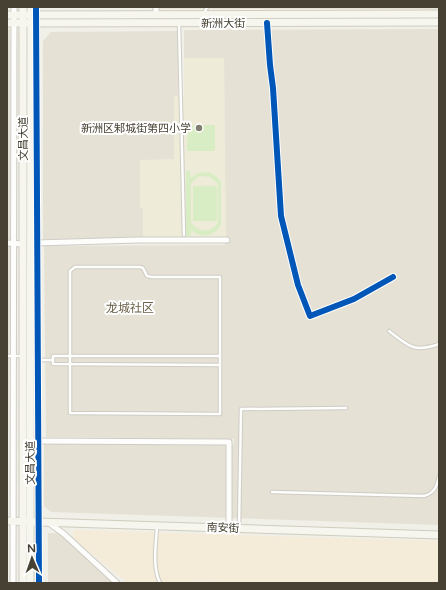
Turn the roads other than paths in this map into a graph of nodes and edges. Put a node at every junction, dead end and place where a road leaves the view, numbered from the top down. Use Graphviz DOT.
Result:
graph roads {
  1 [pos="30,11"];
  2 [pos="156,11"];
  3 [pos="205,11"];
  4 [pos="323,11"];
  5 [pos="12,12"];
  6 [pos="439,14"];
  7 [pos="439,22"];
  8 [pos="10,23"];
  9 [pos="30,23"];
  10 [pos="179,23"];
  11 [pos="267,23"];
  12 [pos="184,235"];
  13 [pos="227,240"];
  14 [pos="7,243"];
  15 [pos="30,243"];
  16 [pos="14,244"];
  17 [pos="393,277"];
  18 [pos="389,331"];
  19 [pos="439,344"];
  20 [pos="7,356"];
  21 [pos="13,356"];
  22 [pos="23,356"];
  23 [pos="70,356"];
  24 [pos="220,356"];
  25 [pos="30,360"];
  26 [pos="38,360"];
  27 [pos="53,360"];
  28 [pos="70,364"];
  29 [pos="220,364"];
  30 [pos="346,408"];
  31 [pos="7,435"];
  32 [pos="13,435"];
  33 [pos="30,441"];
  34 [pos="39,441"];
  35 [pos="439,476"];
  36 [pos="272,492"];
  37 [pos="10,521"];
  38 [pos="27,522"];
  39 [pos="39,522"];
  40 [pos="48,522"];
  41 [pos="157,526"];
  42 [pos="229,528"];
  43 [pos="239,528"];
  44 [pos="439,535"];
  45 [pos="13,583"];
  46 [pos="23,583"];
  47 [pos="30,583"];
  48 [pos="39,583"];
  49 [pos="117,583"];
  50 [pos="160,583"];
  1 -- 2 [label="main road, 新洲大街"];
  1 -- 5 [label="main road, 新洲大街"];
  1 -- 9 [label="main road, 文昌大道"];
  1 -- 9 [label="street"];
  2 -- 3 [label="main road, 新洲大街"];
  3 -- 4 [label="main road, 新洲大街"];
  4 -- 6 [label="main road, 新洲大街"];
  5 -- 8 [label="street"];
  7 -- 11 [label="main road, 新洲大街"];
  8 -- 9 [label="main road, 新洲大街"];
  8 -- 16 [label="street"];
  9 -- 10 [label="main road, 新洲大街"];
  9 -- 15 [label="main road, 文昌大道"];
  9 -- 15 [label="street"];
  10 -- 11 [label="main road, 新洲大街"];
  10 -- 12 [label="lane"];
  11 -- 17 [label="street"];
  13 -- 15 [label="street"];
  14 -- 16 [label="street"];
  15 -- 16 [label="street"];
  15 -- 22 [label="main road, 文昌大道"];
  15 -- 25 [label="main road, 文昌大道"];
  15 -- 26 [label="street"];
  16 -- 21 [label="street"];
  18 -- 19 [label="lane"];
  20 -- 21 [label="lane"];
  21 -- 22 [label="lane"];
  21 -- 32 [label="street"];
  22 -- 38 [label="main road, 文昌大道"];
  23 -- 24 [label="lane"];
  23 -- 24 [label="lane"];
  23 -- 27 [label="lane"];
  23 -- 28 [label="lane"];
  24 -- 29 [label="lane"];
  25 -- 26 [label="lane"];
  25 -- 33 [label="main road, 文昌大道"];
  26 -- 27 [label="lane"];
  26 -- 34 [label="street"];
  27 -- 28 [label="lane"];
  28 -- 29 [label="lane"];
  28 -- 29 [label="lane"];
  30 -- 43 [label="lane"];
  31 -- 32 [label="lane"];
  32 -- 37 [label="street"];
  33 -- 34 [label="street"];
  33 -- 38 [label="main road, 文昌大道"];
  34 -- 39 [label="street"];
  34 -- 42 [label="street"];
  35 -- 36 [label="lane"];
  37 -- 38 [label="main road, 南安街"];
  37 -- 45 [label="street"];
  38 -- 39 [label="main road, 南安街"];
  38 -- 46 [label="main road, 文昌大道"];
  38 -- 47 [label="main road, 文昌大道"];
  39 -- 40 [label="main road, 南安街"];
  39 -- 48 [label="street"];
  40 -- 41 [label="main road, 南安街"];
  40 -- 49 [label="street"];
  41 -- 42 [label="main road, 南安街"];
  41 -- 50 [label="lane"];
  42 -- 43 [label="main road, 南安街"];
  43 -- 44 [label="main road, 南安街"];
}
